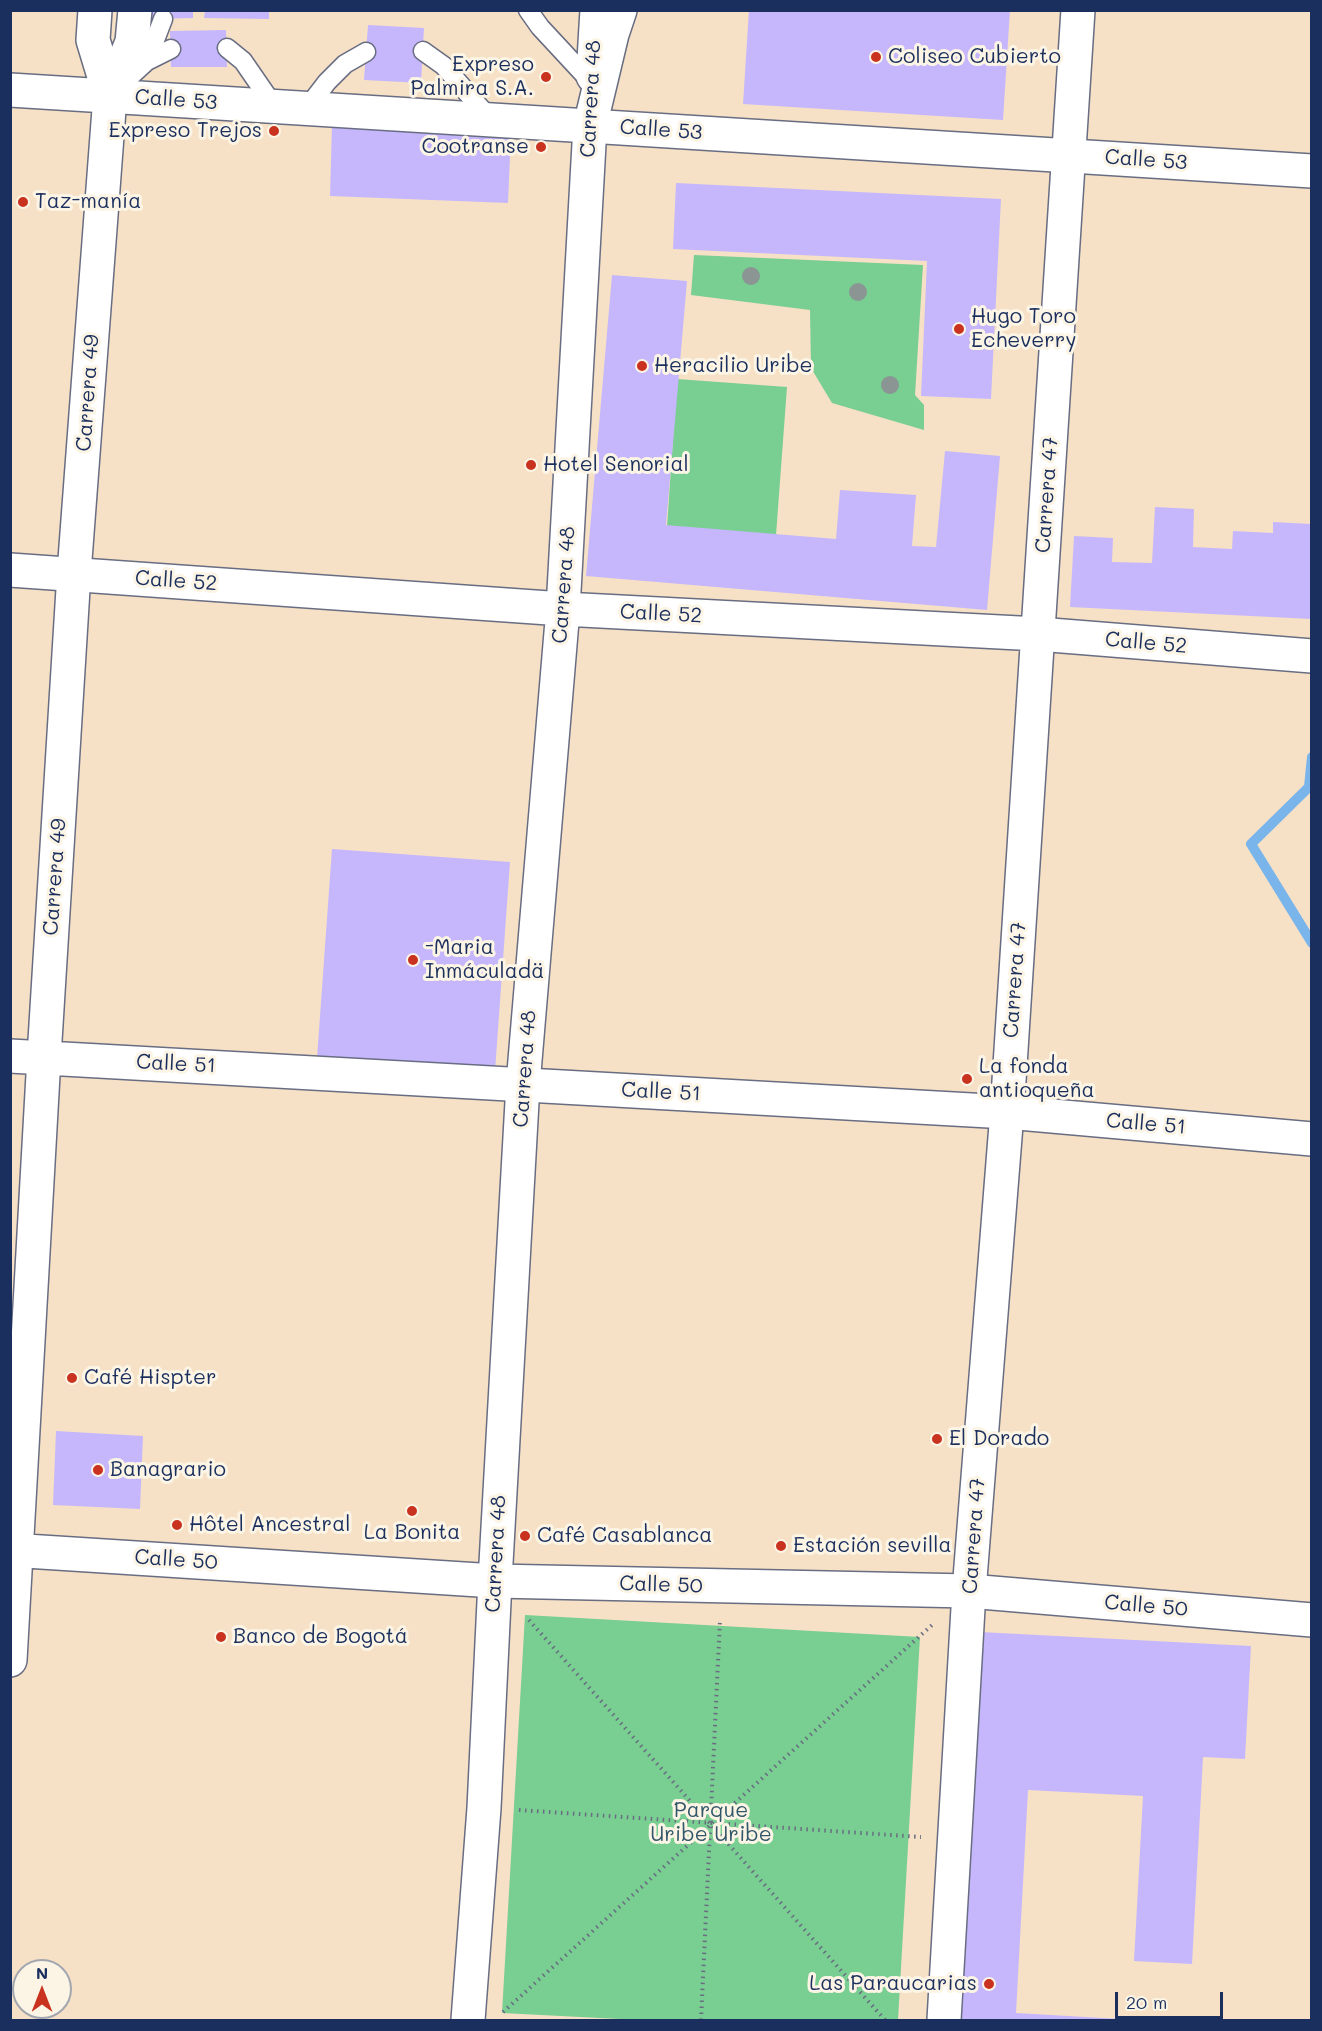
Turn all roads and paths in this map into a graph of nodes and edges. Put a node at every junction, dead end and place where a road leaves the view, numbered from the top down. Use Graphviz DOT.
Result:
graph roads {
  1 [pos="95,10"];
  2 [pos="528,10"];
  3 [pos="597,10"];
  4 [pos="620,10"];
  5 [pos="1078,10"];
  6 [pos="149,15"];
  7 [pos="226,48"];
  8 [pos="171,49"];
  9 [pos="423,51"];
  10 [pos="366,52"];
  11 [pos="147,61"];
  12 [pos="592,83"];
  13 [pos="10,90"];
  14 [pos="110,96"];
  15 [pos="274,106"];
  16 [pos="307,108"];
  17 [pos="490,119"];
  18 [pos="590,126"];
  19 [pos="1069,156"];
  20 [pos="1311,171"];
  21 [pos="10,570"];
  22 [pos="74,573"];
  23 [pos="563,609"];
  24 [pos="1038,634"];
  25 [pos="1311,656"];
  26 [pos="10,1056"];
  27 [pos="44,1057"];
  28 [pos="523,1084"];
  29 [pos="1007,1112"];
  30 [pos="1311,1139"];
  31 [pos="14,1550"];
  32 [pos="495,1581"];
  33 [pos="721,1587"];
  34 [pos="969,1591"];
  35 [pos="1311,1620"];
  36 [pos="10,1660"];
  37 [pos="484,1808"];
  38 [pos="711,1823"];
  39 [pos="955,1840"];
  40 [pos="502,2013"];
  41 [pos="468,2020"];
  42 [pos="701,2020"];
  43 [pos="885,2020"];
  44 [pos="944,2020"];
  1 -- 14 [label="street, Carrera 49"];
  2 -- 12 [label="lane"];
  3 -- 12 [label="street, Carrera 48"];
  4 -- 18 [label="street"];
  5 -- 19 [label="street, Carrera 47"];
  6 -- 11 [label="lane"];
  6 -- 14 [label="street, Carrera 49"];
  7 -- 15 [label="lane"];
  8 -- 11 [label="lane"];
  9 -- 17 [label="lane"];
  10 -- 16 [label="lane"];
  11 -- 14 [label="lane"];
  12 -- 18 [label="street, Carrera 48"];
  13 -- 14 [label="street, Calle 53"];
  14 -- 15 [label="street, Calle 53"];
  14 -- 22 [label="street, Carrera 49"];
  15 -- 16 [label="street, Calle 53"];
  16 -- 17 [label="street, Calle 53"];
  17 -- 18 [label="street, Calle 53"];
  18 -- 19 [label="street, Calle 53"];
  18 -- 23 [label="street, Carrera 48"];
  19 -- 20 [label="street, Calle 53"];
  19 -- 24 [label="street, Carrera 47"];
  21 -- 22 [label="street, Calle 52"];
  22 -- 23 [label="street, Calle 52"];
  22 -- 27 [label="street, Carrera 49"];
  23 -- 24 [label="street, Calle 52"];
  23 -- 28 [label="street, Carrera 48"];
  24 -- 25 [label="street, Calle 52"];
  24 -- 29 [label="street, Carrera 47"];
  26 -- 27 [label="street, Calle 51"];
  27 -- 28 [label="street, Calle 51"];
  27 -- 31 [label="street, Carrera 49"];
  28 -- 29 [label="street, Calle 51"];
  28 -- 32 [label="street, Carrera 48"];
  29 -- 30 [label="street, Calle 51"];
  29 -- 34 [label="street, Carrera 47"];
  31 -- 32 [label="street, Calle 50"];
  31 -- 36 [label="street, Carrera 49"];
  32 -- 33 [label="street, Calle 50"];
  32 -- 37 [label="street, Carrera 48"];
  32 -- 38 [label="path"];
  33 -- 34 [label="street, Calle 50"];
  33 -- 38 [label="path"];
  34 -- 35 [label="street, Calle 50"];
  34 -- 38 [label="path"];
  34 -- 39 [label="street, Carrera 47"];
  37 -- 38 [label="path"];
  37 -- 41 [label="street, Carrera 48"];
  38 -- 39 [label="path"];
  38 -- 40 [label="path"];
  38 -- 42 [label="path"];
  38 -- 43 [label="path"];
  39 -- 44 [label="street, Carrera 47"];
}
